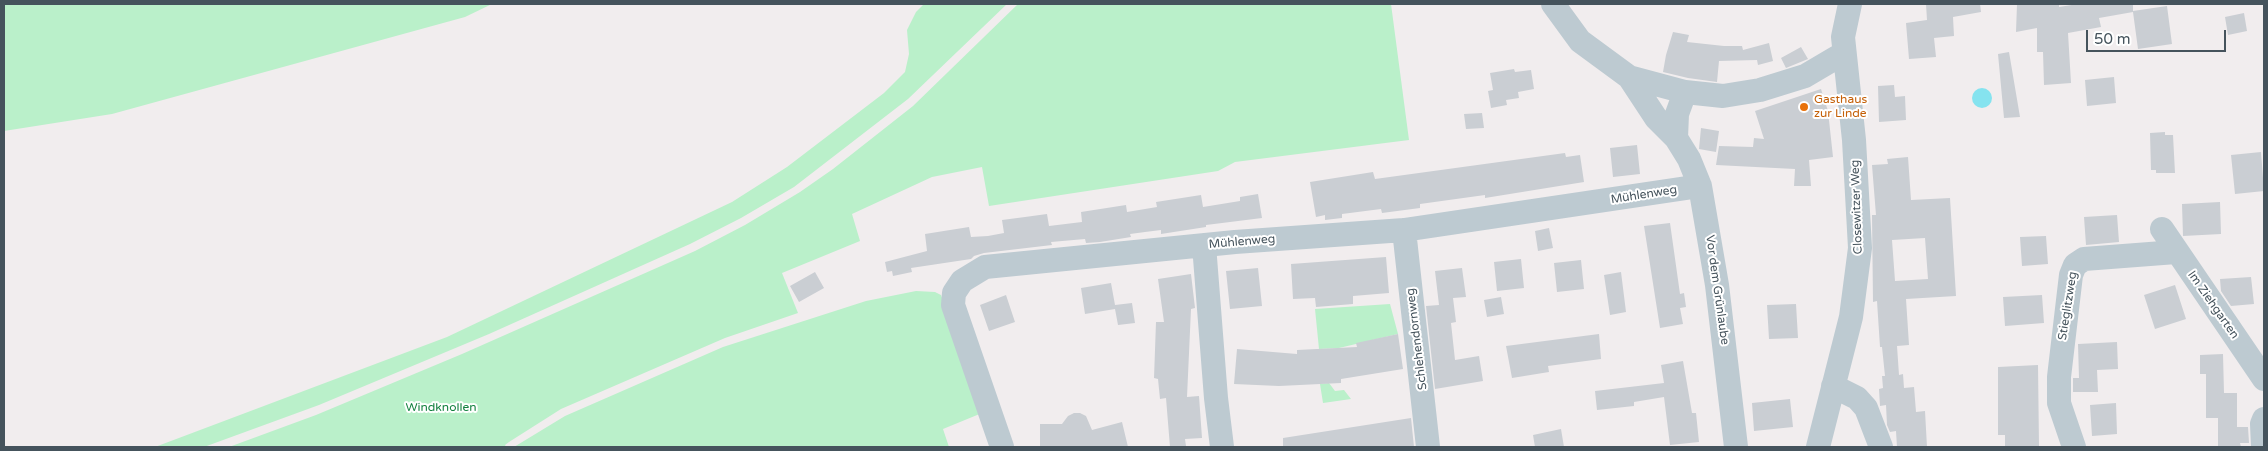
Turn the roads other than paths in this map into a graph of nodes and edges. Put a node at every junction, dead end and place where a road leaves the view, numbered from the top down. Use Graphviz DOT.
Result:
graph roads {
  1 [pos="1553,4"];
  2 [pos="1850,4"];
  3 [pos="1844,53"];
  4 [pos="1630,77"];
  5 [pos="1685,92"];
  6 [pos="1676,138"];
  7 [pos="1700,186"];
  8 [pos="2162,229"];
  9 [pos="1404,230"];
  10 [pos="1204,245"];
  11 [pos="2176,252"];
  12 [pos="2264,379"];
  13 [pos="1833,386"];
  14 [pos="2264,419"];
  15 [pos="1002,447"];
  16 [pos="1222,447"];
  17 [pos="1428,447"];
  18 [pos="1736,447"];
  19 [pos="1818,447"];
  20 [pos="1881,447"];
  21 [pos="2074,447"];
  22 [pos="2262,447"];
  1 -- 4 [label="street"];
  2 -- 3 [label="street, Closewitzer Weg"];
  3 -- 5 [label="street"];
  3 -- 13 [label="street, Closewitzer Weg"];
  4 -- 5 [label="street"];
  4 -- 6 [label="street, Vor dem Grünlaube"];
  5 -- 6 [label="street"];
  6 -- 7 [label="street, Vor dem Grünlaube"];
  7 -- 9 [label="street, Mühlenweg"];
  7 -- 18 [label="street, Vor dem Grünlaube"];
  8 -- 11 [label="street, Im Ziehgarten"];
  9 -- 10 [label="street, Mühlenweg"];
  9 -- 17 [label="street, Schlehendornweg"];
  10 -- 15 [label="street, Mühlenweg"];
  10 -- 16 [label="street"];
  11 -- 12 [label="street, Im Ziehgarten"];
  11 -- 21 [label="street, Stieglitzweg"];
  13 -- 19 [label="street, Closewitzer Weg"];
  13 -- 20 [label="street"];
  14 -- 22 [label="street"];
}
